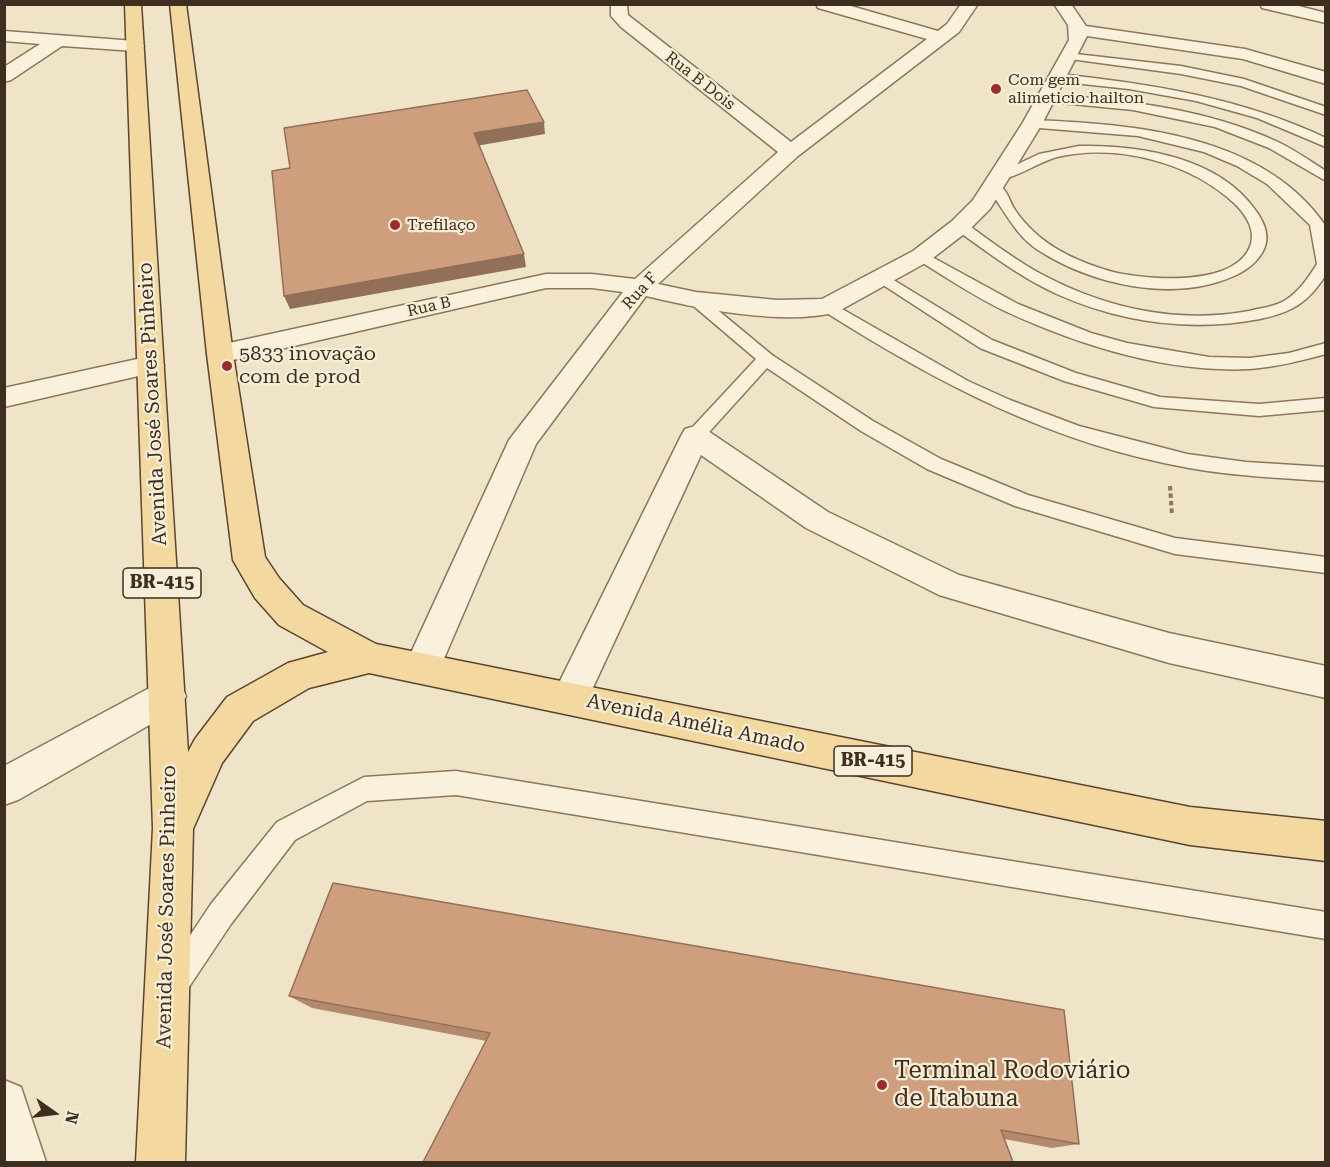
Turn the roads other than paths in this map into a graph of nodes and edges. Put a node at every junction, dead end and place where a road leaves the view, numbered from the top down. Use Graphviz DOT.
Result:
graph roads {
  1 [pos="133,4"];
  2 [pos="178,4"];
  3 [pos="619,4"];
  4 [pos="824,4"];
  5 [pos="970,4"];
  6 [pos="1062,4"];
  7 [pos="1269,4"];
  8 [pos="1326,18"];
  9 [pos="1080,30"];
  10 [pos="4,36"];
  11 [pos="940,37"];
  12 [pos="57,41"];
  13 [pos="135,46"];
  14 [pos="1067,56"];
  15 [pos="4,76"];
  16 [pos="1059,78"];
  17 [pos="1326,78"];
  18 [pos="1045,98"];
  19 [pos="1326,111"];
  20 [pos="1032,124"];
  21 [pos="1326,143"];
  22 [pos="791,152"];
  23 [pos="1326,177"];
  24 [pos="998,181"];
  25 [pos="960,226"];
  26 [pos="921,256"];
  27 [pos="882,278"];
  28 [pos="640,287"];
  29 [pos="696,300"];
  30 [pos="828,306"];
  31 [pos="1326,348"];
  32 [pos="220,354"];
  33 [pos="766,359"];
  34 [pos="151,365"];
  35 [pos="4,398"];
  36 [pos="1326,404"];
  37 [pos="695,436"];
  38 [pos="1326,474"];
  39 [pos="1326,565"];
  40 [pos="369,658"];
  41 [pos="422,668"];
  42 [pos="1326,682"];
  43 [pos="168,696"];
  44 [pos="570,699"];
  45 [pos="4,787"];
  46 [pos="173,828"];
  47 [pos="1326,841"];
  48 [pos="1326,926"];
  49 [pos="166,996"];
  50 [pos="4,1104"];
  51 [pos="22,1162"];
  52 [pos="160,1162"];
  1 -- 13 [label="main road, Avenida José Soares Pinheiro / BR-415"];
  2 -- 32 [label="main road, BR-415"];
  3 -- 22 [label="street, Rua B Dois"];
  4 -- 11 [label="street"];
  5 -- 11 [label="street, Rua F"];
  6 -- 9 [label="street"];
  7 -- 8 [label="street"];
  9 -- 14 [label="street"];
  9 -- 17 [label="street"];
  10 -- 12 [label="street"];
  11 -- 22 [label="street, Rua F"];
  12 -- 13 [label="street"];
  12 -- 15 [label="street"];
  13 -- 34 [label="main road, Avenida José Soares Pinheiro / BR-415"];
  14 -- 16 [label="street"];
  14 -- 19 [label="lane"];
  16 -- 18 [label="street"];
  16 -- 21 [label="lane"];
  18 -- 20 [label="street"];
  18 -- 23 [label="lane"];
  20 -- 24 [label="street"];
  20 -- 25 [label="lane"];
  22 -- 28 [label="street, Rua F"];
  24 -- 24 [label="lane"];
  24 -- 25 [label="street"];
  25 -- 26 [label="street"];
  26 -- 27 [label="street"];
  26 -- 31 [label="lane"];
  27 -- 30 [label="street"];
  27 -- 36 [label="lane"];
  28 -- 29 [label="street, Rua B"];
  28 -- 32 [label="street, Rua B"];
  28 -- 41 [label="street, Rua F"];
  29 -- 30 [label="street, Rua B"];
  29 -- 33 [label="lane"];
  30 -- 38 [label="lane"];
  32 -- 40 [label="main road, BR-415"];
  33 -- 37 [label="lane"];
  33 -- 39 [label="lane"];
  34 -- 35 [label="street"];
  34 -- 43 [label="main road, Avenida José Soares Pinheiro / BR-415"];
  37 -- 42 [label="street"];
  37 -- 44 [label="street"];
  40 -- 41 [label="main road, BR-415"];
  40 -- 46 [label="main road"];
  41 -- 44 [label="main road, Avenida Amélia Amado / BR-415"];
  43 -- 45 [label="street"];
  43 -- 46 [label="main road, Avenida José Soares Pinheiro / BR-415"];
  44 -- 47 [label="main road, Avenida Amélia Amado / BR-415"];
  46 -- 49 [label="main road, Avenida José Soares Pinheiro / BR-415"];
  48 -- 49 [label="lane"];
  49 -- 52 [label="main road, Avenida José Soares Pinheiro / BR-415"];
  50 -- 51 [label="street"];
}
